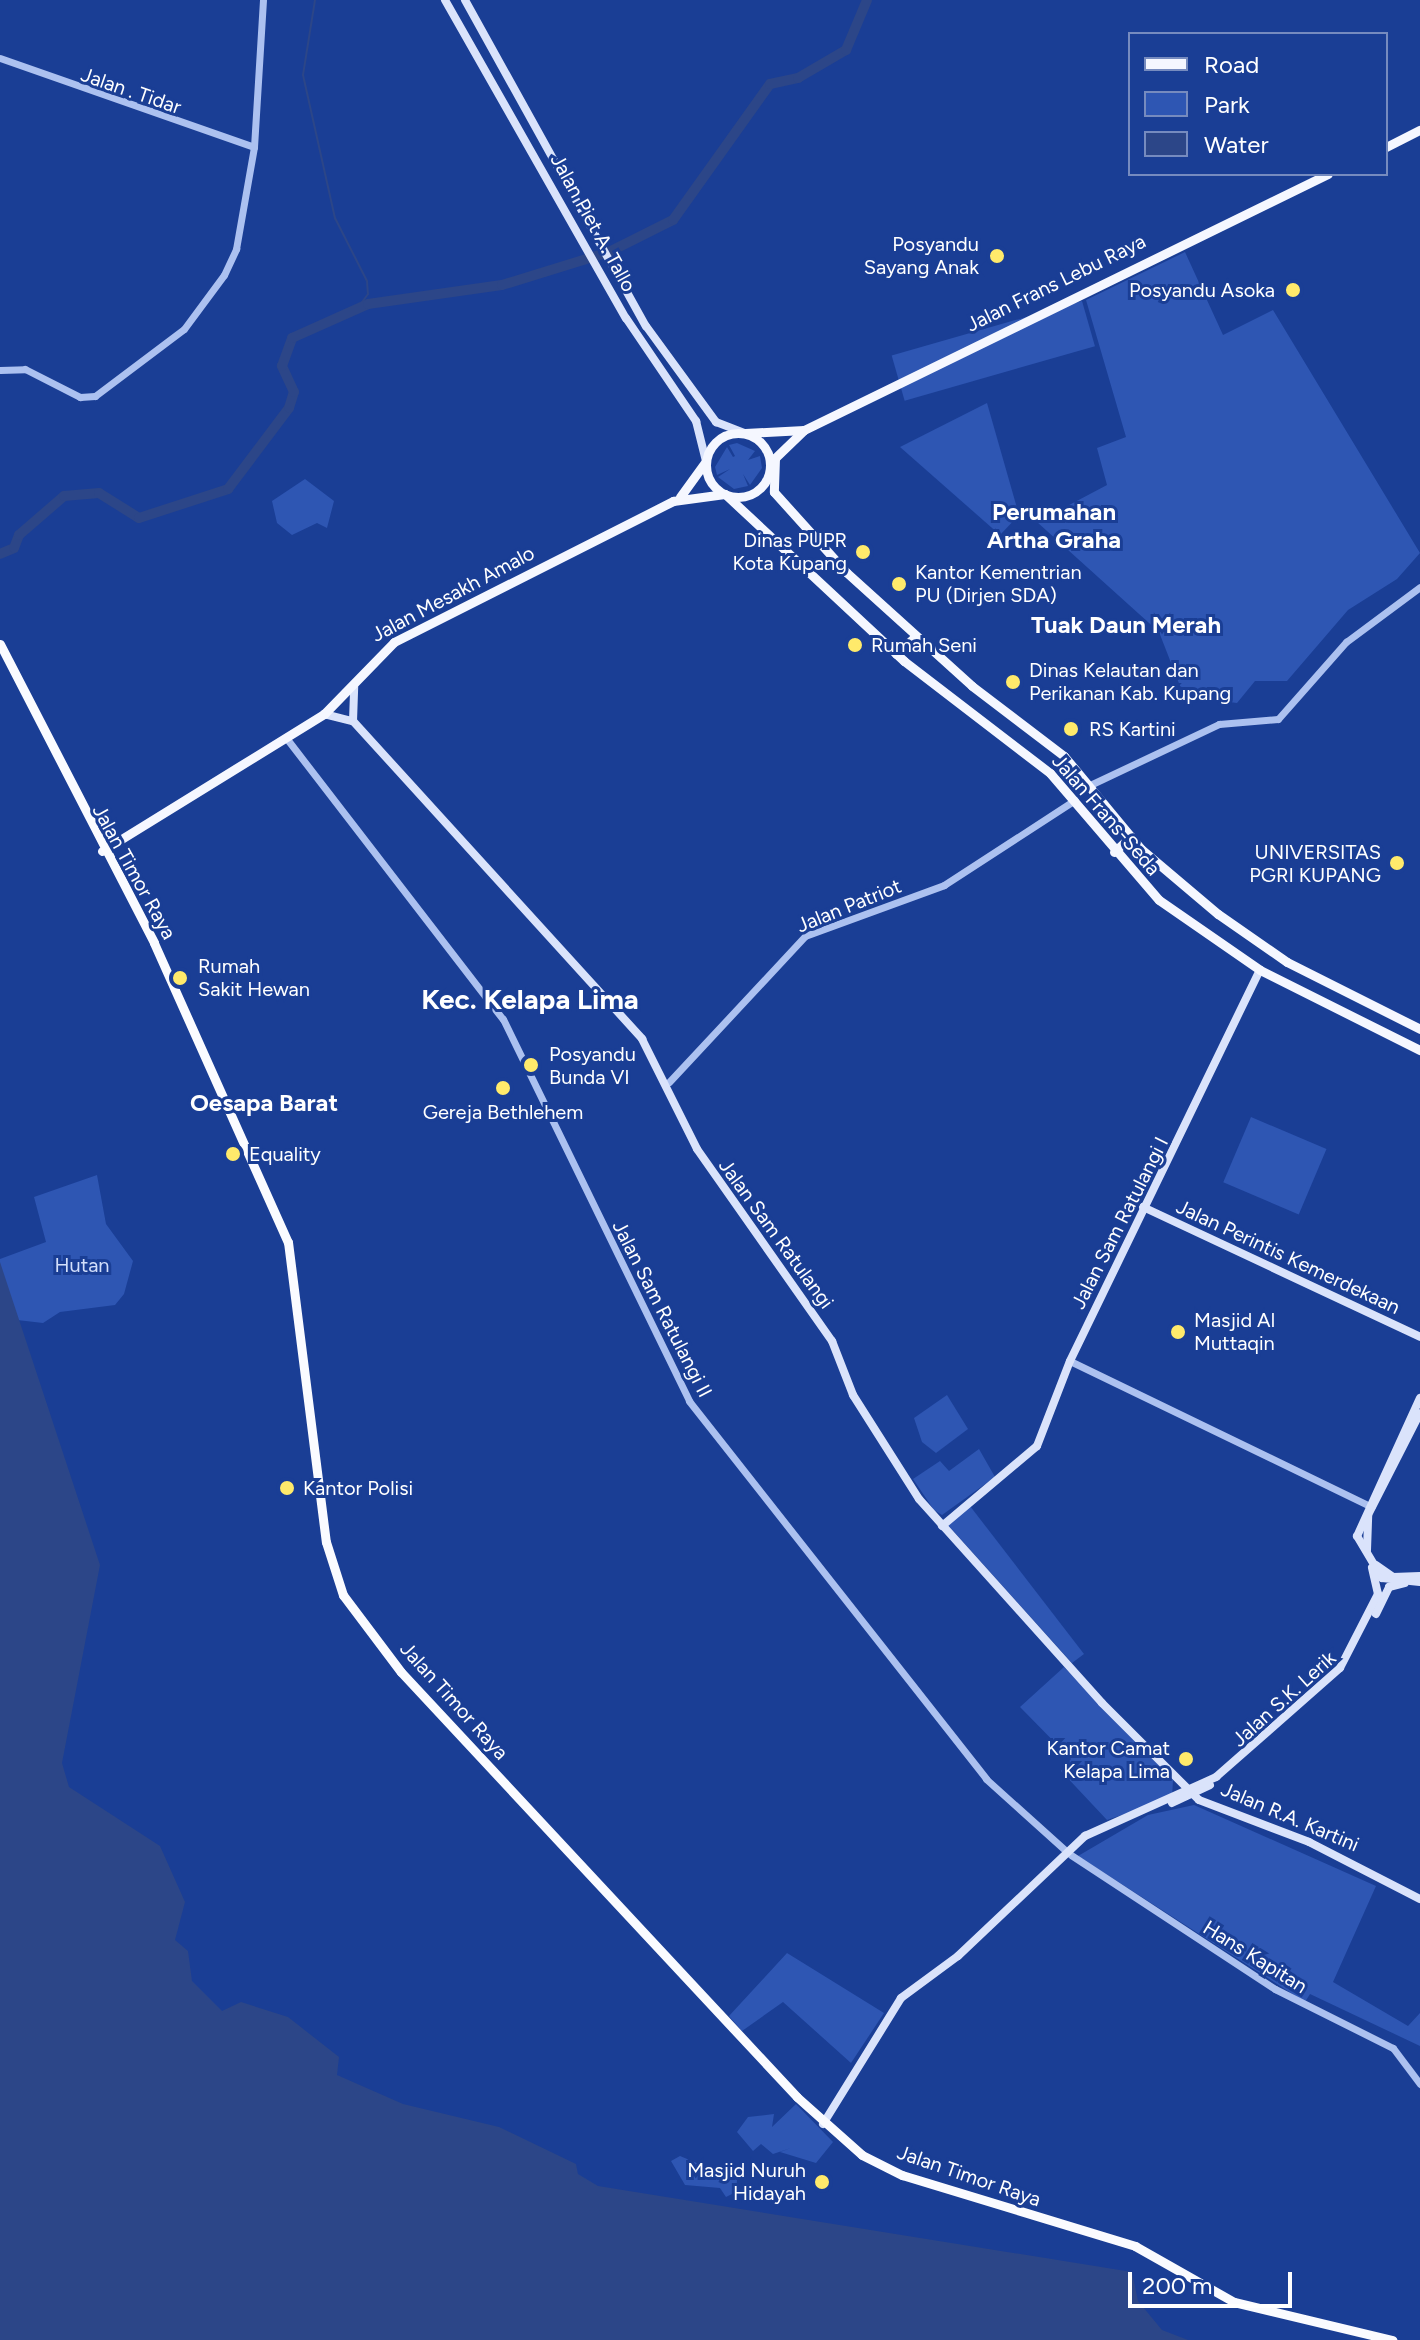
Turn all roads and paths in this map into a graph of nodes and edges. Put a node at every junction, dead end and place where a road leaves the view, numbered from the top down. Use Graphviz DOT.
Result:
graph roads {
  1 [pos="263,0"];
  2 [pos="445,0"];
  3 [pos="465,0"];
  4 [pos="0,58"];
  5 [pos="1420,130"];
  6 [pos="1388,146"];
  7 [pos="254,147"];
  8 [pos="1324,176"];
  9 [pos="567,196"];
  10 [pos="0,370"];
  11 [pos="804,430"];
  12 [pos="745,433"];
  13 [pos="706,461"];
  14 [pos="770,469"];
  15 [pos="725,494"];
  16 [pos="680,497"];
  17 [pos="1420,587"];
  18 [pos="916,636"];
  19 [pos="0,644"];
  20 [pos="896,654"];
  21 [pos="354,687"];
  22 [pos="324,714"];
  23 [pos="353,721"];
  24 [pos="287,739"];
  25 [pos="1090,785"];
  26 [pos="1075,800"];
  27 [pos="1131,836"];
  28 [pos="102,851"];
  29 [pos="1114,852"];
  30 [pos="1260,970"];
  31 [pos="1408,1024"];
  32 [pos="1420,1029"];
  33 [pos="1402,1040"];
  34 [pos="1417,1048"];
  35 [pos="669,1082"];
  36 [pos="1143,1207"];
  37 [pos="1420,1337"];
  38 [pos="1070,1361"];
  39 [pos="1420,1398"];
  40 [pos="1420,1413"];
  41 [pos="1399,1447"];
  42 [pos="1369,1506"];
  43 [pos="942,1526"];
  44 [pos="1372,1568"];
  45 [pos="1420,1579"];
  46 [pos="1405,1583"];
  47 [pos="1194,1790"];
  48 [pos="1069,1853"];
  49 [pos="1420,1897"];
  50 [pos="1420,2084"];
  51 [pos="823,2124"];
  52 [pos="1392,2340"];
  1 -- 7 [label="street"];
  2 -- 9 [label="main road, Jalan Piet A. Tallo"];
  3 -- 9 [label="main road, Jalan Piet A. Tallo"];
  4 -- 7 [label="street, Jalan . Tidar"];
  5 -- 6 [label="main road"];
  7 -- 10 [label="street"];
  8 -- 11 [label="main road, Jalan Frans Lebu Raya"];
  9 -- 12 [label="main road, Jalan Piet A. Tallo"];
  9 -- 13 [label="main road, Jalan Piet A. Tallo"];
  11 -- 12 [label="main road, Jalan Frans Lebu Raya"];
  11 -- 14 [label="main road, Jalan Frans Lebu Raya"];
  12 -- 13 [label="main road"];
  12 -- 14 [label="main road"];
  13 -- 15 [label="main road"];
  13 -- 16 [label="main road, Jalan Mesakh Amalo"];
  14 -- 15 [label="main road"];
  14 -- 18 [label="main road, Jalan Frans-Seda"];
  15 -- 16 [label="main road, Jalan Mesakh Amalo"];
  15 -- 20 [label="main road, Jalan Frans-Seda"];
  16 -- 21 [label="main road, Jalan Mesakh Amalo"];
  17 -- 25 [label="street"];
  18 -- 20 [label="main road"];
  18 -- 25 [label="main road, Jalan Frans-Seda"];
  19 -- 28 [label="highway, Jalan Timor Raya"];
  20 -- 26 [label="main road, Jalan Frans-Seda"];
  21 -- 22 [label="main road, Jalan Mesakh Amalo"];
  21 -- 23 [label="main road"];
  22 -- 23 [label="main road"];
  22 -- 24 [label="main road, Jalan Mesakh Amalo"];
  23 -- 35 [label="main road, Jalan Sam Ratulangi"];
  24 -- 28 [label="main road, Jalan Mesakh Amalo"];
  24 -- 48 [label="street, Jalan Sam Ratulangi II"];
  25 -- 27 [label="main road, Jalan Frans-Seda"];
  26 -- 29 [label="main road, Jalan Frans-Seda"];
  26 -- 35 [label="street, Jalan Patriot"];
  27 -- 29 [label="main road"];
  27 -- 31 [label="main road, Jalan Frans-Seda"];
  28 -- 51 [label="highway, Jalan Timor Raya"];
  29 -- 30 [label="main road, Jalan Frans-Seda"];
  30 -- 33 [label="main road, Jalan Frans-Seda"];
  30 -- 36 [label="main road, Jalan Sam Ratulangi I"];
  31 -- 32 [label="main road, Jalan Frans-Seda"];
  31 -- 33 [label="main road"];
  32 -- 34 [label="main road"];
  33 -- 34 [label="main road, Jalan Frans-Seda"];
  35 -- 43 [label="main road, Jalan Sam Ratulangi"];
  36 -- 37 [label="main road, Jalan Perintis Kemerdekaan"];
  36 -- 38 [label="main road, Jalan Sam Ratulangi I"];
  38 -- 42 [label="street"];
  38 -- 43 [label="main road, Jalan Sam Ratulangi I"];
  39 -- 41 [label="main road"];
  40 -- 41 [label="main road"];
  41 -- 42 [label="main road"];
  42 -- 44 [label="main road"];
  42 -- 45 [label="main road"];
  43 -- 47 [label="main road, Jalan Sam Ratulangi"];
  44 -- 46 [label="main road"];
  44 -- 47 [label="main road, Jalan S.K. Lerik"];
  45 -- 46 [label="main road"];
  46 -- 47 [label="main road, Jalan S.K. Lerik"];
  47 -- 48 [label="main road"];
  47 -- 49 [label="main road, Jalan R.A. Kartini"];
  48 -- 50 [label="street, Hans Kapitan"];
  48 -- 51 [label="main road"];
  51 -- 52 [label="highway, Jalan Timor Raya"];
}
